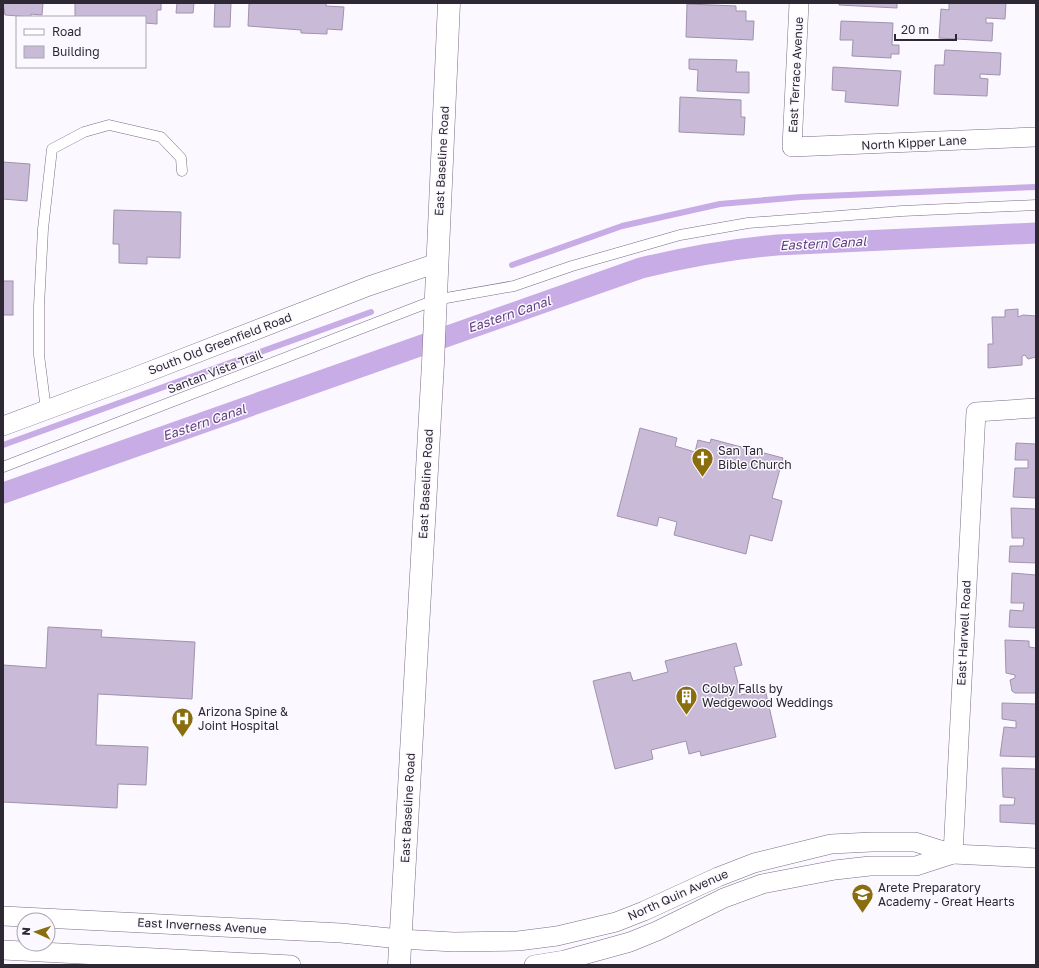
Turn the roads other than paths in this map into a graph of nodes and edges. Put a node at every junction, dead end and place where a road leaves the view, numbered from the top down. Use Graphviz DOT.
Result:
graph roads {
  1 [pos="449,3"];
  2 [pos="799,3"];
  3 [pos="1036,137"];
  4 [pos="792,147"];
  5 [pos="182,171"];
  6 [pos="1036,205"];
  7 [pos="437,263"];
  8 [pos="435,306"];
  9 [pos="1036,408"];
  10 [pos="46,410"];
  11 [pos="3,426"];
  12 [pos="3,468"];
  13 [pos="953,854"];
  14 [pos="1036,858"];
  15 [pos="3,916"];
  16 [pos="400,939"];
  17 [pos="596,940"];
  18 [pos="3,950"];
  19 [pos="291,965"];
  20 [pos="399,965"];
  21 [pos="534,965"];
  1 -- 7 [label="main road, East Baseline Road"];
  2 -- 4 [label="street, East Terrace Avenue"];
  3 -- 4 [label="street, North Kipper Lane"];
  5 -- 10 [label="lane"];
  6 -- 8 [label="lane, Santan Vista Trail"];
  7 -- 8 [label="main road, East Baseline Road"];
  7 -- 10 [label="street, South Old Greenfield Road"];
  8 -- 12 [label="lane, Santan Vista Trail"];
  8 -- 16 [label="main road, East Baseline Road"];
  9 -- 13 [label="street, East Harwell Road"];
  10 -- 11 [label="street, South Old Greenfield Road"];
  13 -- 14 [label="street, North Quin Avenue"];
  13 -- 17 [label="street, North Quin Avenue"];
  13 -- 17 [label="street, North Quin Avenue"];
  15 -- 16 [label="street, East Inverness Avenue"];
  16 -- 17 [label="street, North Quin Avenue"];
  16 -- 20 [label="main road, East Baseline Road"];
  17 -- 21 [label="street, North Quin Avenue"];
  18 -- 19 [label="street"];
}
